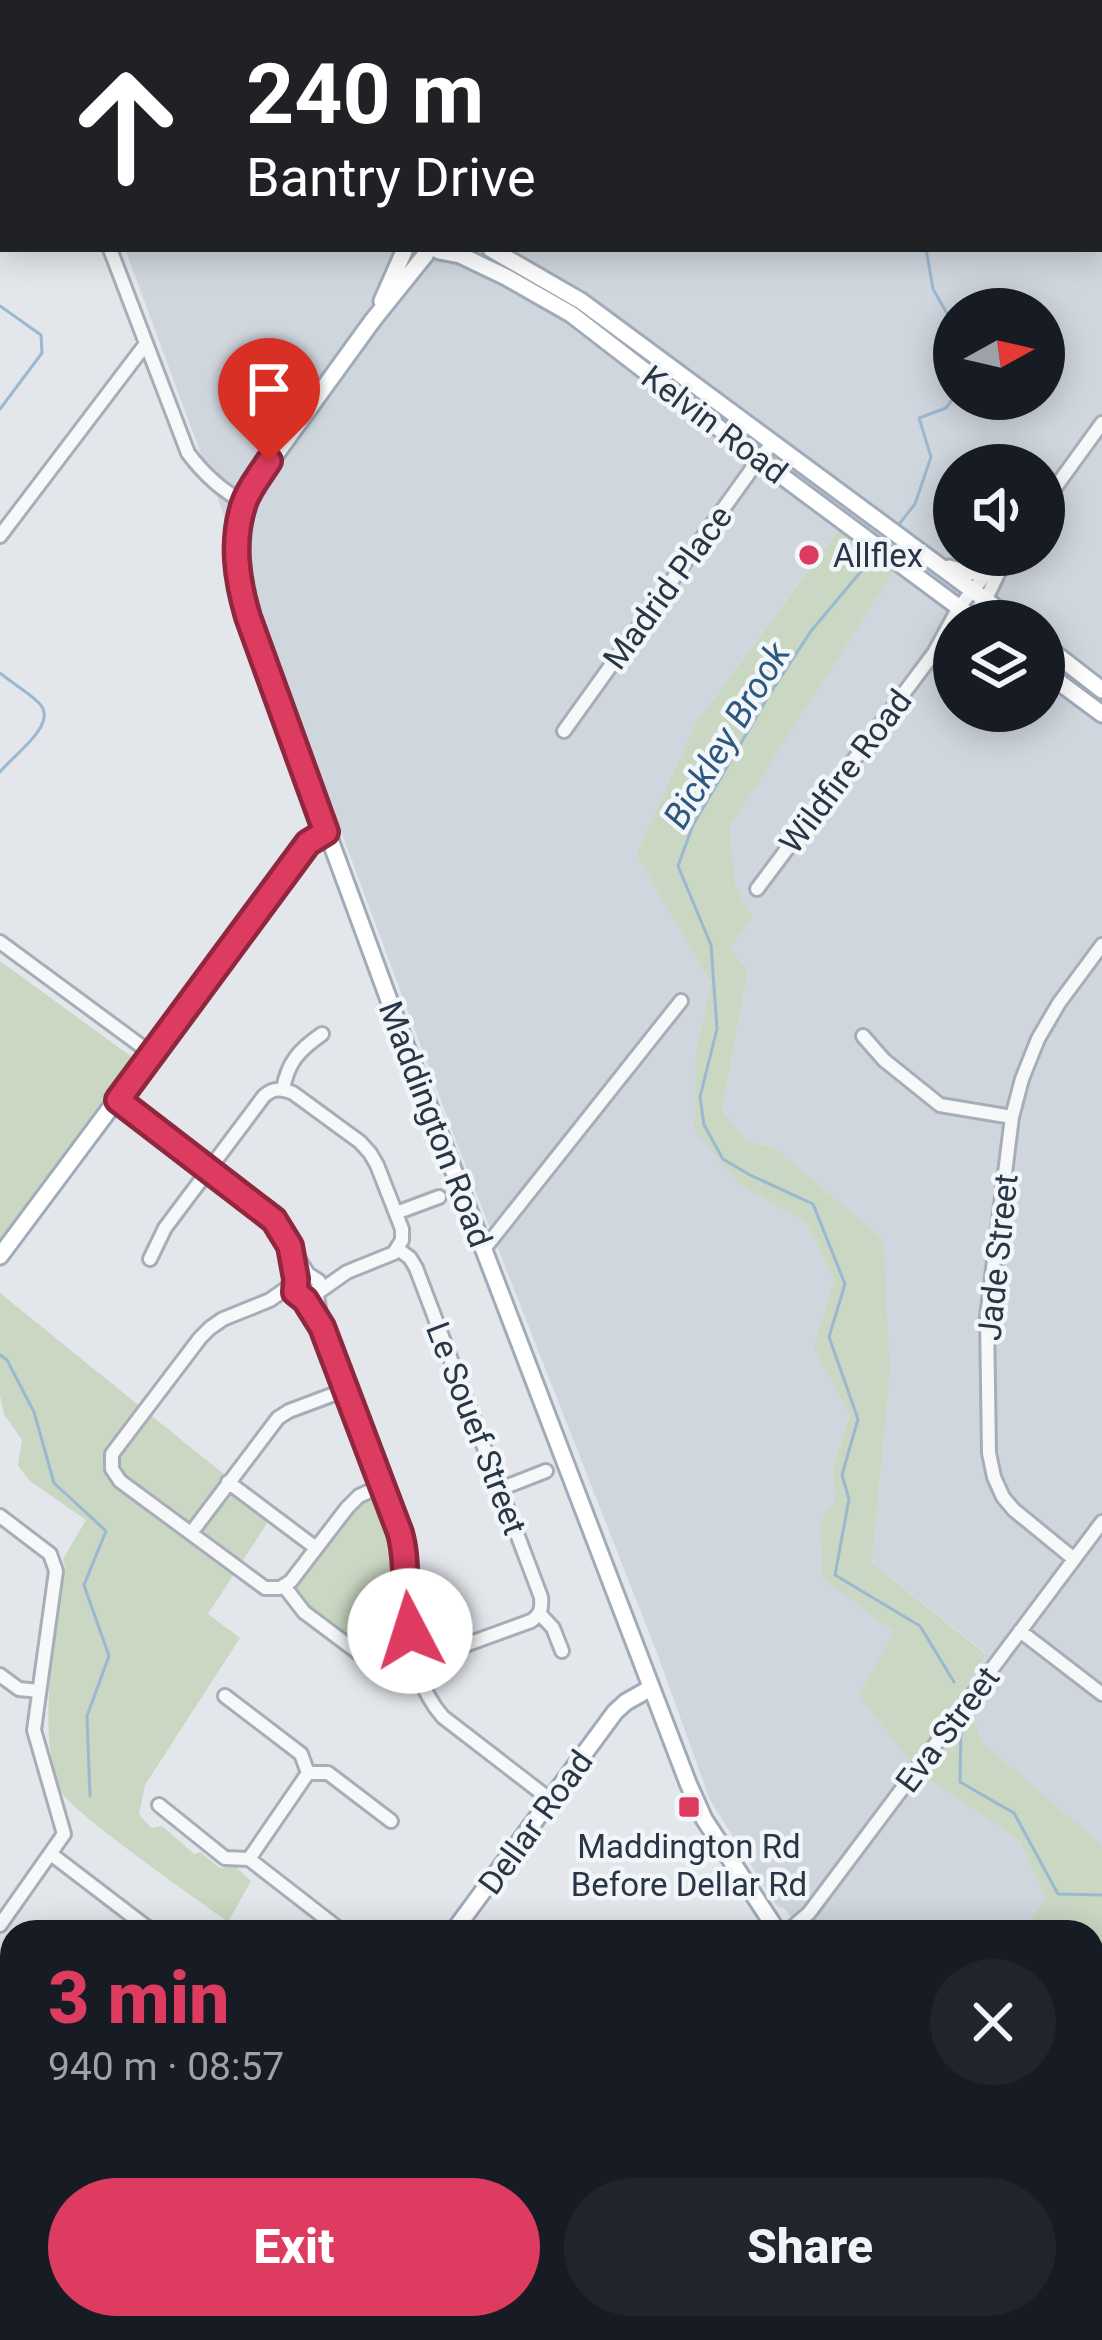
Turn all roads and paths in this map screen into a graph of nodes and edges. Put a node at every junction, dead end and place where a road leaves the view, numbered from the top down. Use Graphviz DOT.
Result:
graph roads {
  1 [pos="111,252"];
  2 [pos="423,252"];
  3 [pos="442,252"];
  4 [pos="496,252"];
  5 [pos="145,345"];
  6 [pos="656,369"];
  7 [pos="1102,423"];
  8 [pos="772,444"];
  9 [pos="758,459"];
  10 [pos="1065,474"];
  11 [pos="248,495"];
  12 [pos="0,536"];
  13 [pos="933,561"];
  14 [pos="954,576"];
  15 [pos="991,576"];
  16 [pos="979,594"];
  17 [pos="947,600"];
  18 [pos="976,600"];
  19 [pos="987,600"];
  20 [pos="933,653"];
  21 [pos="1065,661"];
  22 [pos="1065,687"];
  23 [pos="1102,690"];
  24 [pos="1102,714"];
  25 [pos="564,730"];
  26 [pos="328,838"];
  27 [pos="758,889"];
  28 [pos="0,942"];
  29 [pos="1102,944"];
  30 [pos="681,1001"];
  31 [pos="322,1034"];
  32 [pos="863,1036"];
  33 [pos="152,1054"];
  34 [pos="283,1089"];
  35 [pos="118,1100"];
  36 [pos="1012,1118"];
  37 [pos="209,1171"];
  38 [pos="439,1197"];
  39 [pos="396,1214"];
  40 [pos="398,1249"];
  41 [pos="484,1249"];
  42 [pos="0,1256"];
  43 [pos="150,1259"];
  44 [pos="347,1272"];
  45 [pos="303,1278"];
  46 [pos="311,1296"];
  47 [pos="270,1300"];
  48 [pos="345,1390"];
  49 [pos="546,1471"];
  50 [pos="228,1482"];
  51 [pos="382,1486"];
  52 [pos="500,1489"];
  53 [pos="0,1516"];
  54 [pos="1102,1522"];
  55 [pos="190,1533"];
  56 [pos="316,1548"];
  57 [pos="1074,1559"];
  58 [pos="284,1586"];
  59 [pos="540,1614"];
  60 [pos="1020,1631"];
  61 [pos="562,1652"];
  62 [pos="415,1658"];
  63 [pos="0,1675"];
  64 [pos="39,1691"];
  65 [pos="653,1694"];
  66 [pos="1102,1694"];
  67 [pos="225,1696"];
  68 [pos="308,1773"];
  69 [pos="552,1801"];
  70 [pos="159,1805"];
  71 [pos="391,1821"];
  72 [pos="51,1854"];
  73 [pos="249,1859"];
  74 [pos="3,1920"];
  75 [pos="137,1920"];
  76 [pos="328,1920"];
  77 [pos="462,1920"];
  78 [pos="775,1920"];
  79 [pos="799,1920"];
  1 -- 5 [label="street"];
  2 -- 11 [label="main road, Maddington Road"];
  3 -- 6 [label="main road, Kelvin Road"];
  4 -- 6 [label="main road, Kelvin Road"];
  5 -- 11 [label="street"];
  5 -- 12 [label="street"];
  6 -- 8 [label="main road, Kelvin Road"];
  6 -- 9 [label="main road, Kelvin Road"];
  7 -- 10 [label="street"];
  8 -- 9 [label="street, Madrid Place"];
  8 -- 13 [label="main road, Kelvin Road"];
  9 -- 17 [label="main road, Kelvin Road"];
  9 -- 25 [label="street, Madrid Place"];
  11 -- 26 [label="main road, Maddington Road"];
  14 -- 16 [label="main road, Kelvin Road"];
  15 -- 16 [label="street, Wildfire Road"];
  16 -- 18 [label="street, Wildfire Road"];
  16 -- 19 [label="main road, Kelvin Road"];
  20 -- 27 [label="street, Wildfire Road"];
  21 -- 23 [label="main road"];
  22 -- 24 [label="main road"];
  26 -- 33 [label="main road"];
  26 -- 41 [label="main road, Maddington Road"];
  28 -- 33 [label="street"];
  29 -- 36 [label="street, Jade Street"];
  30 -- 41 [label="street"];
  31 -- 34 [label="street"];
  32 -- 36 [label="street"];
  33 -- 35 [label="main road"];
  34 -- 37 [label="street"];
  34 -- 39 [label="street"];
  35 -- 37 [label="street"];
  35 -- 42 [label="main road"];
  36 -- 57 [label="street, Jade Street"];
  37 -- 43 [label="street"];
  37 -- 45 [label="street"];
  38 -- 39 [label="street"];
  39 -- 40 [label="street"];
  40 -- 44 [label="street"];
  40 -- 52 [label="street, Le Souef Street"];
  41 -- 65 [label="main road, Maddington Road"];
  44 -- 45 [label="street"];
  44 -- 46 [label="street"];
  45 -- 46 [label="street"];
  45 -- 46 [label="street"];
  45 -- 47 [label="street"];
  46 -- 47 [label="street"];
  46 -- 48 [label="street"];
  47 -- 55 [label="street"];
  48 -- 50 [label="street"];
  48 -- 51 [label="street"];
  49 -- 52 [label="street"];
  50 -- 55 [label="street"];
  50 -- 56 [label="street"];
  51 -- 56 [label="street"];
  51 -- 62 [label="street"];
  52 -- 59 [label="street, Le Souef Street"];
  53 -- 64 [label="street"];
  54 -- 57 [label="street, Eva Street"];
  55 -- 58 [label="street"];
  56 -- 58 [label="street"];
  57 -- 60 [label="street, Eva Street"];
  58 -- 62 [label="street"];
  59 -- 61 [label="street, Le Souef Street"];
  59 -- 62 [label="street"];
  60 -- 66 [label="street"];
  60 -- 79 [label="street, Eva Street"];
  62 -- 69 [label="street"];
  63 -- 64 [label="street"];
  64 -- 72 [label="street"];
  65 -- 69 [label="main road, Dellar Road"];
  65 -- 78 [label="main road, Maddington Road"];
  67 -- 68 [label="street"];
  68 -- 71 [label="street"];
  68 -- 73 [label="street"];
  69 -- 77 [label="main road, Dellar Road"];
  70 -- 73 [label="street"];
  72 -- 74 [label="street"];
  72 -- 75 [label="street"];
  73 -- 76 [label="street"];
}
